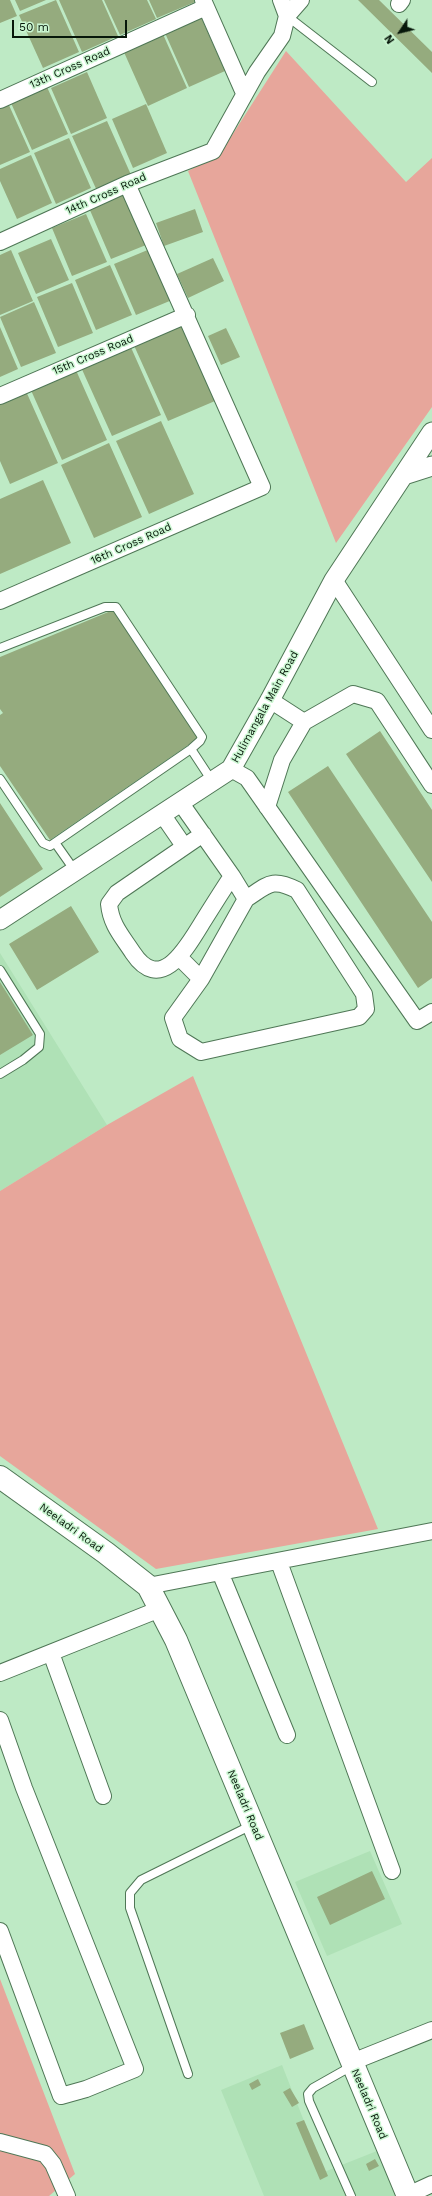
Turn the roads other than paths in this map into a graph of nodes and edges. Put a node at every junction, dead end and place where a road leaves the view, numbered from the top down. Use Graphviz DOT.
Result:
graph roads {
  1 [pos="281,0"];
  2 [pos="301,0"];
  3 [pos="205,4"];
  4 [pos="287,16"];
  5 [pos="372,82"];
  6 [pos="244,93"];
  7 [pos="0,100"];
  8 [pos="127,184"];
  9 [pos="0,242"];
  10 [pos="187,315"];
  11 [pos="0,396"];
  12 [pos="432,432"];
  13 [pos="432,466"];
  14 [pos="404,475"];
  15 [pos="334,580"];
  16 [pos="0,601"];
  17 [pos="0,648"];
  18 [pos="270,700"];
  19 [pos="304,722"];
  20 [pos="432,730"];
  21 [pos="191,748"];
  22 [pos="231,769"];
  23 [pos="0,779"];
  24 [pos="212,781"];
  25 [pos="432,785"];
  26 [pos="180,802"];
  27 [pos="268,807"];
  28 [pos="162,814"];
  29 [pos="202,834"];
  30 [pos="56,844"];
  31 [pos="184,846"];
  32 [pos="75,871"];
  33 [pos="232,876"];
  34 [pos="246,900"];
  35 [pos="0,920"];
  36 [pos="180,958"];
  37 [pos="0,970"];
  38 [pos="201,979"];
  39 [pos="432,1012"];
  40 [pos="0,1074"];
  41 [pos="0,1477"];
  42 [pos="432,1531"];
  43 [pos="279,1562"];
  44 [pos="220,1572"];
  45 [pos="148,1586"];
  46 [pos="160,1609"];
  47 [pos="52,1654"];
  48 [pos="0,1673"];
  49 [pos="0,1720"];
  50 [pos="287,1735"];
  51 [pos="103,1796"];
  52 [pos="253,1825"];
  53 [pos="392,1871"];
  54 [pos="0,1931"];
  55 [pos="432,2030"];
  56 [pos="353,2064"];
  57 [pos="188,2074"];
  58 [pos="0,2142"];
  59 [pos="432,2184"];
  60 [pos="408,2195"];
  61 [pos="66,2196"];
  62 [pos="351,2196"];
  1 -- 4 [label="street"];
  2 -- 4 [label="street"];
  3 -- 6 [label="street"];
  3 -- 7 [label="street, 13th Cross Road"];
  4 -- 5 [label="lane"];
  4 -- 6 [label="street"];
  6 -- 8 [label="street, 14th Cross Road"];
  8 -- 9 [label="street, 14th Cross Road"];
  8 -- 10 [label="street"];
  10 -- 11 [label="street, 15th Cross Road"];
  10 -- 16 [label="street, 16th Cross Road"];
  12 -- 14 [label="street, Hulimangala Main Road"];
  13 -- 14 [label="street"];
  14 -- 15 [label="street, Hulimangala Main Road"];
  15 -- 18 [label="street, Hulimangala Main Road"];
  15 -- 20 [label="street"];
  17 -- 21 [label="lane"];
  18 -- 19 [label="street"];
  18 -- 22 [label="street, Hulimangala Main Road"];
  19 -- 25 [label="street"];
  19 -- 27 [label="street"];
  21 -- 24 [label="lane"];
  21 -- 30 [label="lane"];
  22 -- 24 [label="street, Hulimangala Main Road"];
  22 -- 27 [label="street"];
  23 -- 30 [label="lane"];
  24 -- 26 [label="street, Hulimangala Main Road"];
  26 -- 28 [label="street, Hulimangala Main Road"];
  26 -- 29 [label="street"];
  27 -- 39 [label="street"];
  28 -- 31 [label="street"];
  28 -- 32 [label="street, Hulimangala Main Road"];
  29 -- 31 [label="street"];
  29 -- 33 [label="street"];
  30 -- 32 [label="lane"];
  31 -- 36 [label="street"];
  32 -- 35 [label="street, Hulimangala Main Road"];
  33 -- 34 [label="street"];
  33 -- 36 [label="street"];
  34 -- 38 [label="street"];
  34 -- 38 [label="street"];
  36 -- 38 [label="street"];
  37 -- 40 [label="lane"];
  41 -- 45 [label="main road, Neeladri Road"];
  42 -- 43 [label="street"];
  43 -- 44 [label="street"];
  43 -- 53 [label="street"];
  44 -- 45 [label="street"];
  44 -- 50 [label="street"];
  45 -- 46 [label="main road, Neeladri Road"];
  46 -- 47 [label="street"];
  46 -- 52 [label="main road, Neeladri Road"];
  47 -- 48 [label="street"];
  47 -- 51 [label="street"];
  49 -- 54 [label="street"];
  52 -- 56 [label="main road, Neeladri Road"];
  52 -- 57 [label="lane"];
  55 -- 56 [label="street"];
  56 -- 60 [label="main road, Neeladri Road"];
  56 -- 62 [label="lane"];
  58 -- 61 [label="street"];
  59 -- 60 [label="street"];
}
